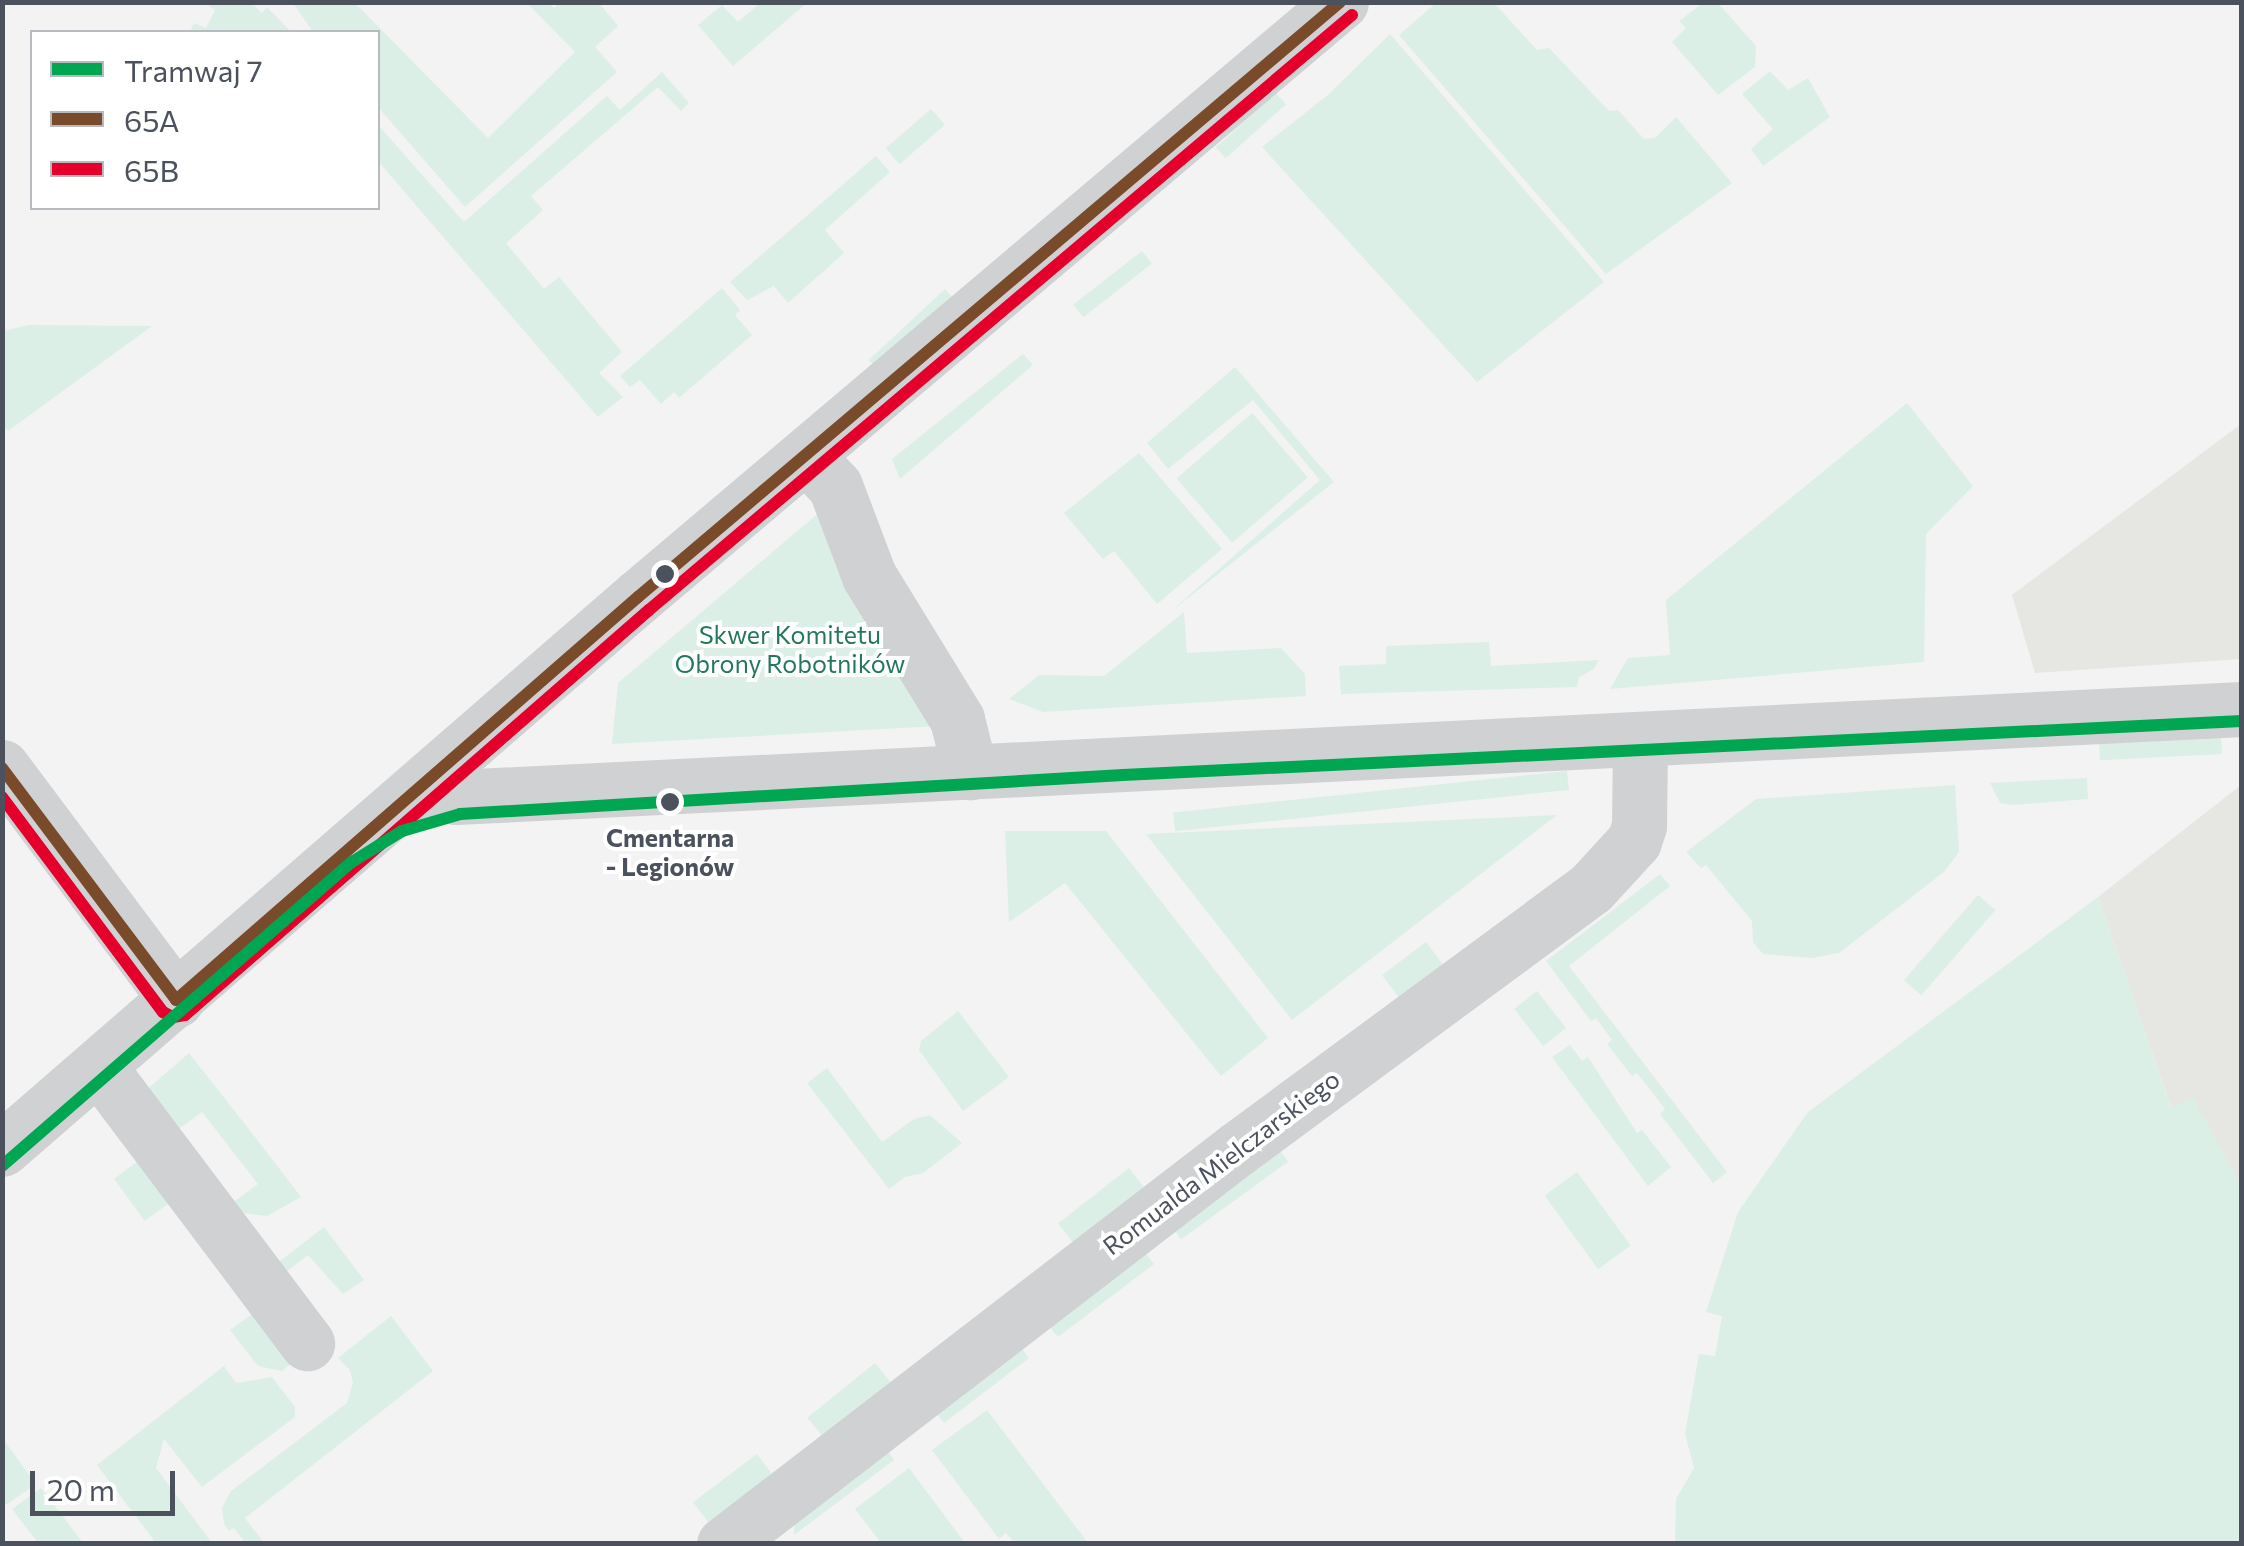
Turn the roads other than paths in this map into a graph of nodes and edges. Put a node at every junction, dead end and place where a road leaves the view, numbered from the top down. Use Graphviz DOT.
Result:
graph roads {
  1 [pos="1341,2"];
  2 [pos="808,456"];
  3 [pos="2242,709"];
  4 [pos="1640,740"];
  5 [pos="2,767"];
  6 [pos="970,772"];
  7 [pos="429,782"];
  8 [pos="176,1000"];
  9 [pos="99,1067"];
  10 [pos="2,1150"];
  11 [pos="307,1343"];
  12 [pos="724,1544"];
  1 -- 2 [label="street"];
  2 -- 6 [label="street"];
  2 -- 7 [label="street"];
  3 -- 4 [label="street"];
  4 -- 6 [label="street"];
  4 -- 12 [label="street, Romualda Mielczarskiego"];
  5 -- 8 [label="street"];
  6 -- 7 [label="street"];
  7 -- 8 [label="street"];
  8 -- 9 [label="street"];
  9 -- 10 [label="street"];
  9 -- 11 [label="street"];
}
